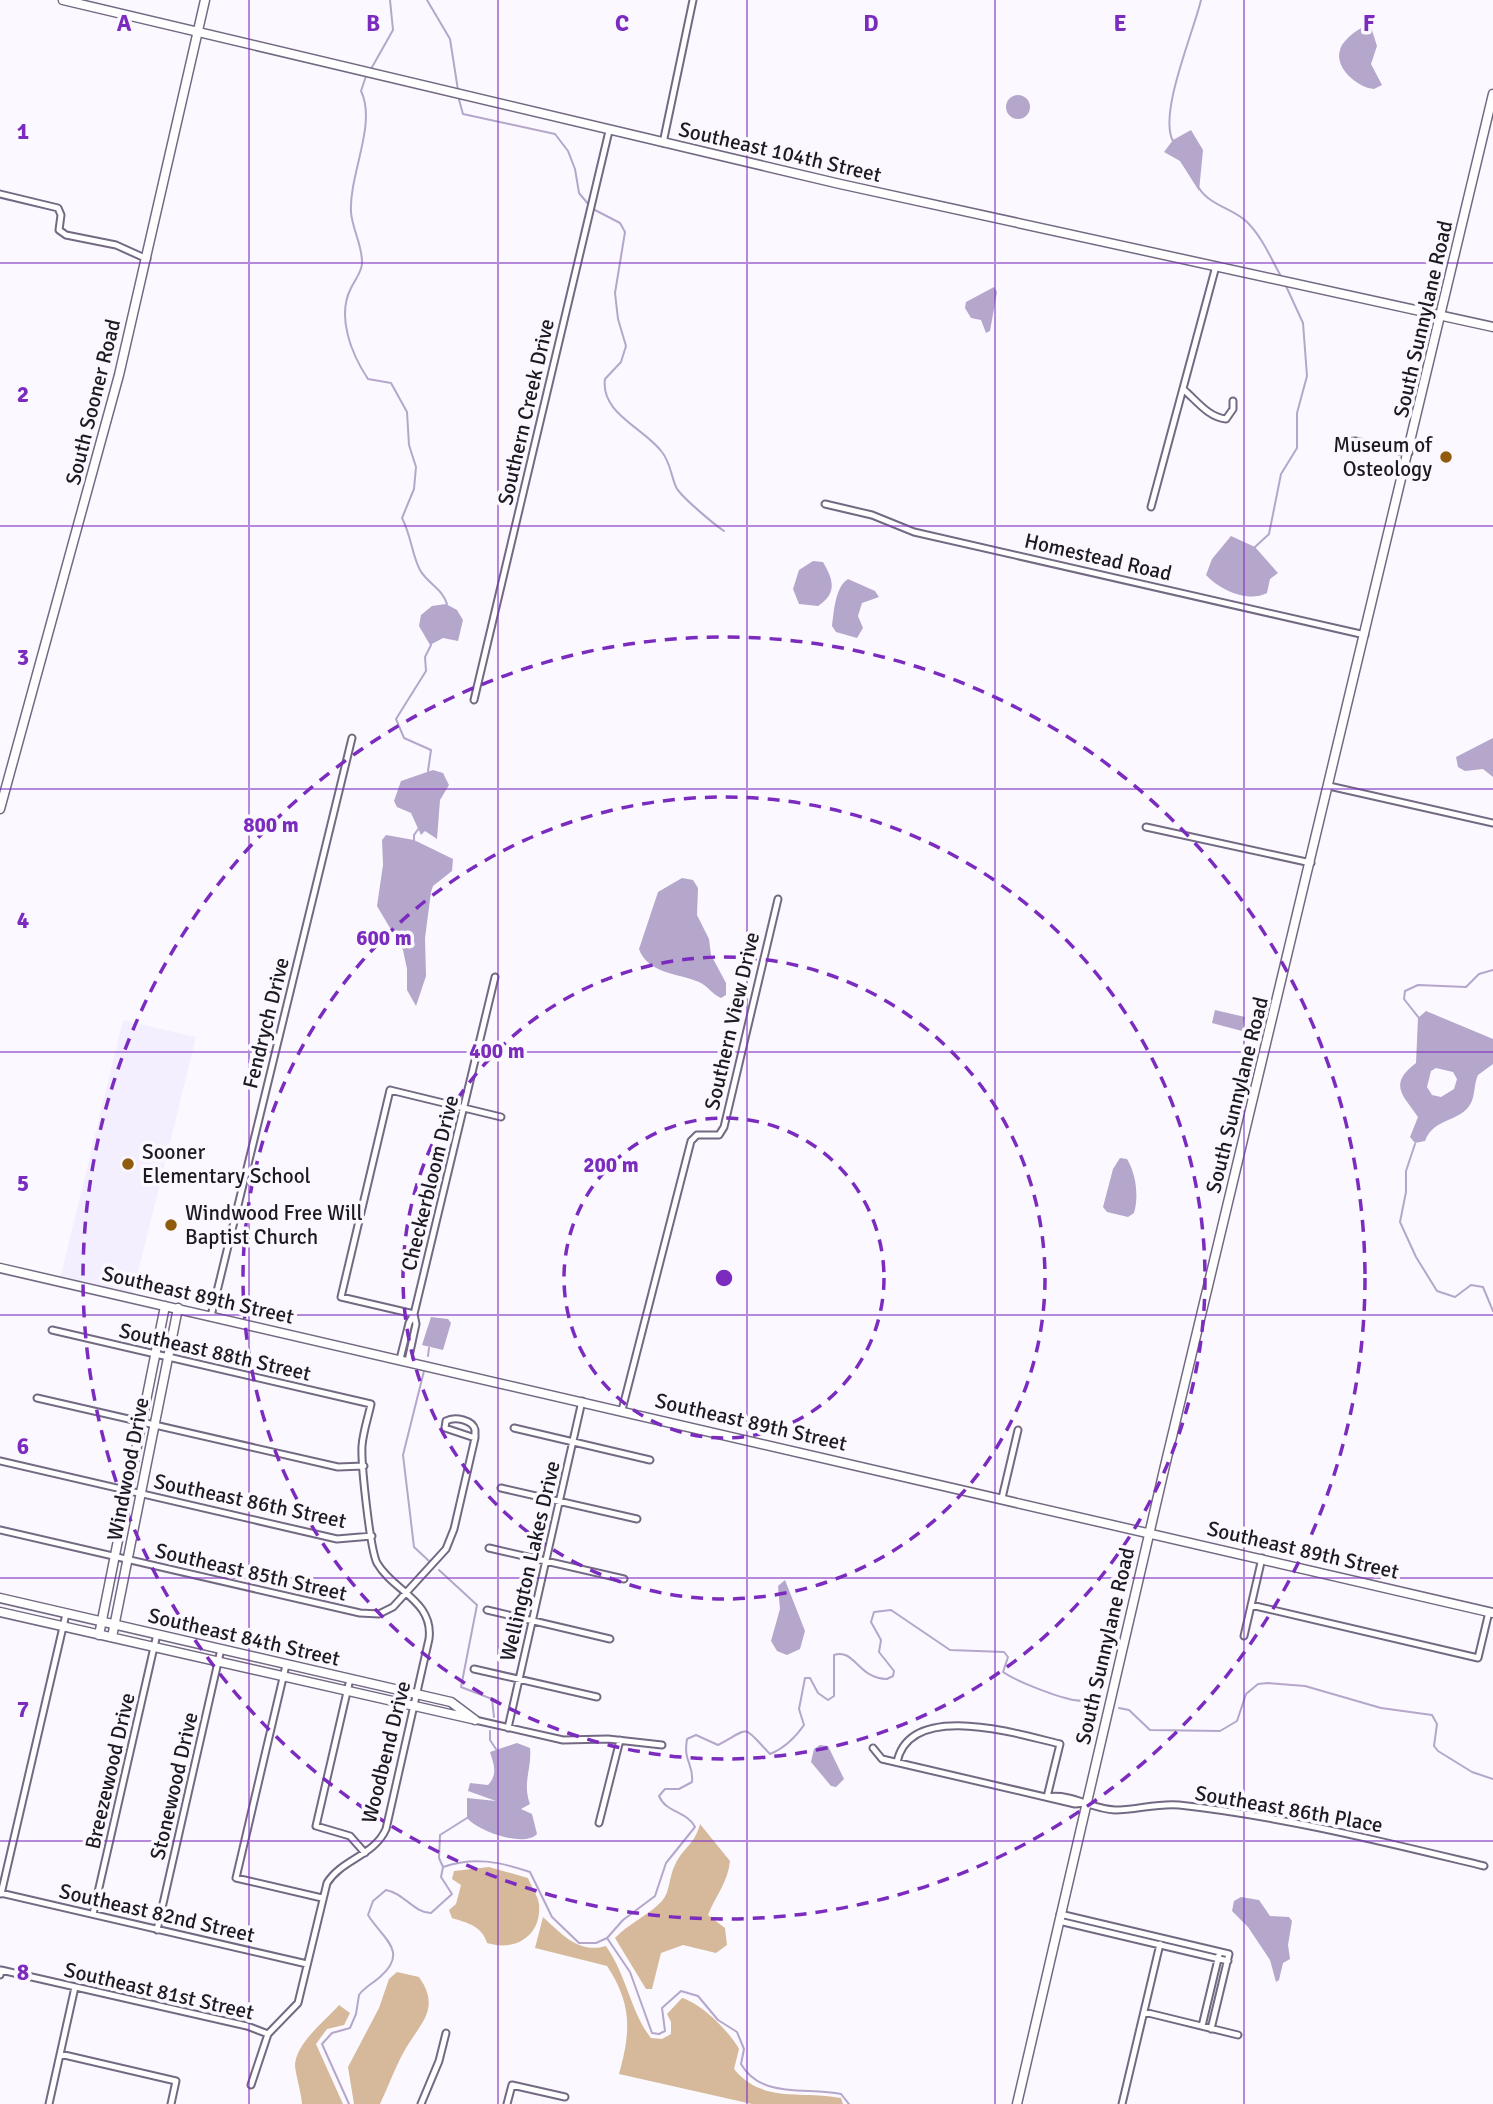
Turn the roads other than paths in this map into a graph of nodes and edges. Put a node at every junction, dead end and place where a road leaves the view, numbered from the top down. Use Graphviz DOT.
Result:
graph roads {
  1 [pos="63,0"];
  2 [pos="205,0"];
  3 [pos="693,0"];
  4 [pos="199,30"];
  5 [pos="1493,94"];
  6 [pos="610,131"];
  7 [pos="663,143"];
  8 [pos="0,194"];
  9 [pos="147,259"];
  10 [pos="1216,266"];
  11 [pos="1442,316"];
  12 [pos="1493,327"];
  13 [pos="1184,390"];
  14 [pos="1234,401"];
  15 [pos="1345,442"];
  16 [pos="1409,453"];
  17 [pos="825,504"];
  18 [pos="1151,508"];
  19 [pos="1365,635"];
  20 [pos="474,700"];
  21 [pos="352,738"];
  22 [pos="1329,786"];
  23 [pos="0,809"];
  24 [pos="1493,823"];
  25 [pos="1146,827"];
  26 [pos="1311,863"];
  27 [pos="778,899"];
  28 [pos="495,977"];
  29 [pos="464,1108"];
  30 [pos="502,1117"];
  31 [pos="0,1268"];
  32 [pos="165,1306"];
  33 [pos="178,1308"];
  34 [pos="414,1314"];
  35 [pos="211,1316"];
  36 [pos="52,1330"];
  37 [pos="155,1354"];
  38 [pos="168,1357"];
  39 [pos="404,1360"];
  40 [pos="37,1398"];
  41 [pos="582,1401"];
  42 [pos="371,1404"];
  43 [pos="622,1410"];
  44 [pos="142,1423"];
  45 [pos="155,1426"];
  46 [pos="514,1429"];
  47 [pos="1018,1430"];
  48 [pos="475,1438"];
  49 [pos="572,1443"];
  50 [pos="650,1460"];
  51 [pos="0,1461"];
  52 [pos="364,1466"];
  53 [pos="501,1488"];
  54 [pos="128,1490"];
  55 [pos="141,1493"];
  56 [pos="1002,1498"];
  57 [pos="559,1502"];
  58 [pos="637,1519"];
  59 [pos="0,1530"];
  60 [pos="1149,1533"];
  61 [pos="372,1536"];
  62 [pos="489,1548"];
  63 [pos="114,1556"];
  64 [pos="1262,1558"];
  65 [pos="127,1559"];
  66 [pos="546,1561"];
  67 [pos="624,1579"];
  68 [pos="406,1593"];
  69 [pos="1,1601"];
  70 [pos="1251,1605"];
  71 [pos="487,1610"];
  72 [pos="0,1612"];
  73 [pos="1491,1613"];
  74 [pos="66,1614"];
  75 [pos="532,1620"];
  76 [pos="101,1622"];
  77 [pos="114,1625"];
  78 [pos="63,1626"];
  79 [pos="157,1634"];
  80 [pos="99,1635"];
  81 [pos="1244,1636"];
  82 [pos="111,1637"];
  83 [pos="610,1639"];
  84 [pos="154,1648"];
  85 [pos="221,1649"];
  86 [pos="218,1662"];
  87 [pos="286,1665"];
  88 [pos="474,1669"];
  89 [pos="283,1677"];
  90 [pos="350,1679"];
  91 [pos="519,1679"];
  92 [pos="347,1692"];
  93 [pos="416,1694"];
  94 [pos="597,1697"];
  95 [pos="414,1707"];
  96 [pos="475,1720"];
  97 [pos="508,1728"];
  98 [pos="620,1740"];
  99 [pos="662,1745"];
  100 [pos="873,1748"];
  101 [pos="897,1762"];
  102 [pos="1047,1797"];
  103 [pos="1086,1804"];
  104 [pos="599,1823"];
  105 [pos="365,1853"];
  106 [pos="1484,1866"];
  107 [pos="1,1894"];
  108 [pos="322,1898"];
  109 [pos="93,1914"];
  110 [pos="1060,1918"];
  111 [pos="157,1930"];
  112 [pos="1161,1941"];
  113 [pos="1219,1955"];
  114 [pos="307,1964"];
  115 [pos="1,1973"];
  116 [pos="75,1987"];
  117 [pos="1144,2012"];
  118 [pos="1202,2026"];
  119 [pos="1211,2029"];
  120 [pos="446,2034"];
  121 [pos="268,2035"];
  122 [pos="1238,2035"];
  123 [pos="60,2054"];
  124 [pos="251,2085"];
  125 [pos="565,2097"];
  126 [pos="48,2104"];
  127 [pos="171,2104"];
  128 [pos="421,2104"];
  129 [pos="507,2104"];
  130 [pos="1017,2104"];
  131 [pos="1122,2104"];
  1 -- 4 [label="street, Southeast 104th Street"];
  2 -- 4 [label="street, South Sooner Road"];
  3 -- 7 [label="street"];
  4 -- 6 [label="street, Southeast 104th Street"];
  4 -- 9 [label="street, South Sooner Road"];
  5 -- 11 [label="street, South Sunnylane Road"];
  6 -- 7 [label="street, Southeast 104th Street"];
  6 -- 20 [label="street, Southern Creek Drive"];
  7 -- 10 [label="street, Southeast 104th Street"];
  8 -- 9 [label="street"];
  9 -- 23 [label="street, South Sooner Road"];
  10 -- 11 [label="street, Southeast 104th Street"];
  10 -- 13 [label="street"];
  11 -- 12 [label="street, Southeast 104th Street"];
  11 -- 16 [label="street, South Sunnylane Road"];
  13 -- 14 [label="street"];
  13 -- 18 [label="street"];
  15 -- 16 [label="street"];
  16 -- 19 [label="street, South Sunnylane Road"];
  17 -- 19 [label="street, Homestead Road"];
  19 -- 22 [label="street, South Sunnylane Road"];
  21 -- 35 [label="street, Fendrych Drive"];
  22 -- 24 [label="street"];
  22 -- 26 [label="street, South Sunnylane Road"];
  25 -- 26 [label="street"];
  26 -- 60 [label="street, South Sunnylane Road"];
  27 -- 43 [label="street, Southern View Drive"];
  28 -- 29 [label="street, Checkerbloom Drive"];
  29 -- 30 [label="street"];
  29 -- 34 [label="street, Checkerbloom Drive"];
  29 -- 34 [label="street"];
  31 -- 32 [label="street, Southeast 89th Street"];
  32 -- 33 [label="street, Southeast 89th Street"];
  32 -- 37 [label="street, Windwood Drive"];
  33 -- 35 [label="street, Southeast 89th Street"];
  33 -- 38 [label="street, Windwood Drive"];
  34 -- 39 [label="street, Checkerbloom Drive"];
  35 -- 39 [label="street, Southeast 89th Street"];
  36 -- 37 [label="street, Southeast 88th Street"];
  37 -- 38 [label="street, Southeast 88th Street"];
  37 -- 44 [label="street, Windwood Drive"];
  38 -- 42 [label="street, Southeast 88th Street"];
  38 -- 45 [label="street, Windwood Drive"];
  39 -- 41 [label="street, Southeast 89th Street"];
  40 -- 44 [label="street"];
  41 -- 43 [label="street, Southeast 89th Street"];
  41 -- 49 [label="street, Wellington Lakes Drive"];
  42 -- 52 [label="street, Woodbend Drive"];
  43 -- 56 [label="street, Southeast 89th Street"];
  44 -- 45 [label="street"];
  44 -- 54 [label="street, Windwood Drive"];
  45 -- 52 [label="street"];
  45 -- 55 [label="street, Windwood Drive"];
  46 -- 49 [label="street"];
  47 -- 56 [label="street"];
  48 -- 48 [label="street"];
  48 -- 68 [label="street, Southeast 85th Street"];
  49 -- 50 [label="street"];
  49 -- 57 [label="street, Wellington Lakes Drive"];
  51 -- 54 [label="street, Southeast 86th Street"];
  52 -- 61 [label="street, Woodbend Drive"];
  53 -- 57 [label="street"];
  54 -- 55 [label="street, Southeast 86th Street"];
  54 -- 63 [label="street, Windwood Drive"];
  55 -- 61 [label="street, Southeast 86th Street"];
  55 -- 65 [label="street, Windwood Drive"];
  56 -- 60 [label="street, Southeast 89th Street"];
  57 -- 58 [label="street"];
  57 -- 66 [label="street, Wellington Lakes Drive"];
  59 -- 63 [label="street, Southeast 85th Street"];
  60 -- 64 [label="street, Southeast 89th Street"];
  60 -- 103 [label="street, South Sunnylane Road"];
  61 -- 68 [label="street, Woodbend Drive"];
  62 -- 66 [label="street"];
  63 -- 65 [label="street, Southeast 85th Street"];
  63 -- 76 [label="street, Windwood Drive"];
  64 -- 70 [label="street"];
  64 -- 73 [label="street, Southeast 89th Street"];
  65 -- 68 [label="street, Southeast 85th Street"];
  65 -- 77 [label="street, Windwood Drive"];
  66 -- 67 [label="street"];
  66 -- 75 [label="street, Wellington Lakes Drive"];
  68 -- 93 [label="street, Woodbend Drive"];
  69 -- 74 [label="street, Southeast 84th Street"];
  70 -- 73 [label="street"];
  70 -- 81 [label="street"];
  71 -- 75 [label="street"];
  72 -- 78 [label="street, Southeast 84th Street"];
  74 -- 76 [label="street, Southeast 84th Street"];
  74 -- 78 [label="street"];
  75 -- 83 [label="street"];
  75 -- 91 [label="street, Wellington Lakes Drive"];
  76 -- 77 [label="street, Southeast 84th Street"];
  76 -- 80 [label="street, Windwood Drive"];
  77 -- 79 [label="street, Southeast 84th Street"];
  77 -- 82 [label="street, Windwood Drive"];
  78 -- 80 [label="street, Southeast 84th Street"];
  78 -- 107 [label="street"];
  79 -- 84 [label="street, Breezewood Drive"];
  79 -- 85 [label="street, Southeast 84th Street"];
  80 -- 82 [label="street, Southeast 84th Street"];
  82 -- 84 [label="street, Southeast 84th Street"];
  84 -- 86 [label="street, Southeast 84th Street"];
  84 -- 109 [label="street, Breezewood Drive"];
  85 -- 86 [label="street, Stonewood Drive"];
  85 -- 87 [label="street, Southeast 84th Street"];
  86 -- 89 [label="street, Southeast 84th Street"];
  86 -- 111 [label="street, Stonewood Drive"];
  87 -- 89 [label="street"];
  87 -- 90 [label="street, Southeast 84th Street"];
  88 -- 91 [label="street"];
  89 -- 92 [label="street, Southeast 84th Street"];
  89 -- 108 [label="street"];
  90 -- 92 [label="street"];
  90 -- 93 [label="street, Southeast 84th Street"];
  91 -- 94 [label="street"];
  91 -- 97 [label="street, Wellington Lakes Drive"];
  92 -- 95 [label="street, Southeast 84th Street"];
  92 -- 105 [label="street"];
  93 -- 95 [label="street, Woodbend Drive"];
  93 -- 96 [label="street, Southeast 84th Street"];
  95 -- 96 [label="street, Southeast 84th Street"];
  95 -- 105 [label="street, Woodbend Drive"];
  96 -- 97 [label="street, Southeast 84th Street"];
  97 -- 98 [label="street, Southeast 84th Street"];
  98 -- 99 [label="street, Southeast 84th Street"];
  98 -- 104 [label="street"];
  100 -- 101 [label="street"];
  101 -- 102 [label="street"];
  101 -- 102 [label="street"];
  102 -- 103 [label="street"];
  103 -- 106 [label="street, Southeast 86th Place"];
  103 -- 110 [label="street, South Sunnylane Road"];
  105 -- 108 [label="street, Woodbend Drive"];
  107 -- 109 [label="street, Southeast 82nd Street"];
  108 -- 114 [label="street, Woodbend Drive"];
  109 -- 111 [label="street, Southeast 82nd Street"];
  110 -- 112 [label="street"];
  110 -- 130 [label="street, South Sunnylane Road"];
  111 -- 114 [label="street, Southeast 82nd Street"];
  112 -- 113 [label="street"];
  112 -- 117 [label="street"];
  113 -- 118 [label="street"];
  113 -- 119 [label="street"];
  114 -- 121 [label="street, Woodbend Drive"];
  115 -- 116 [label="street, Southeast 81st Street"];
  116 -- 121 [label="street, Southeast 81st Street"];
  116 -- 123 [label="street"];
  117 -- 118 [label="street"];
  117 -- 131 [label="street"];
  118 -- 119 [label="street"];
  119 -- 122 [label="street"];
  120 -- 128 [label="street"];
  121 -- 124 [label="street, Woodbend Drive"];
  123 -- 126 [label="street"];
  123 -- 127 [label="street"];
  125 -- 129 [label="street"];
}
